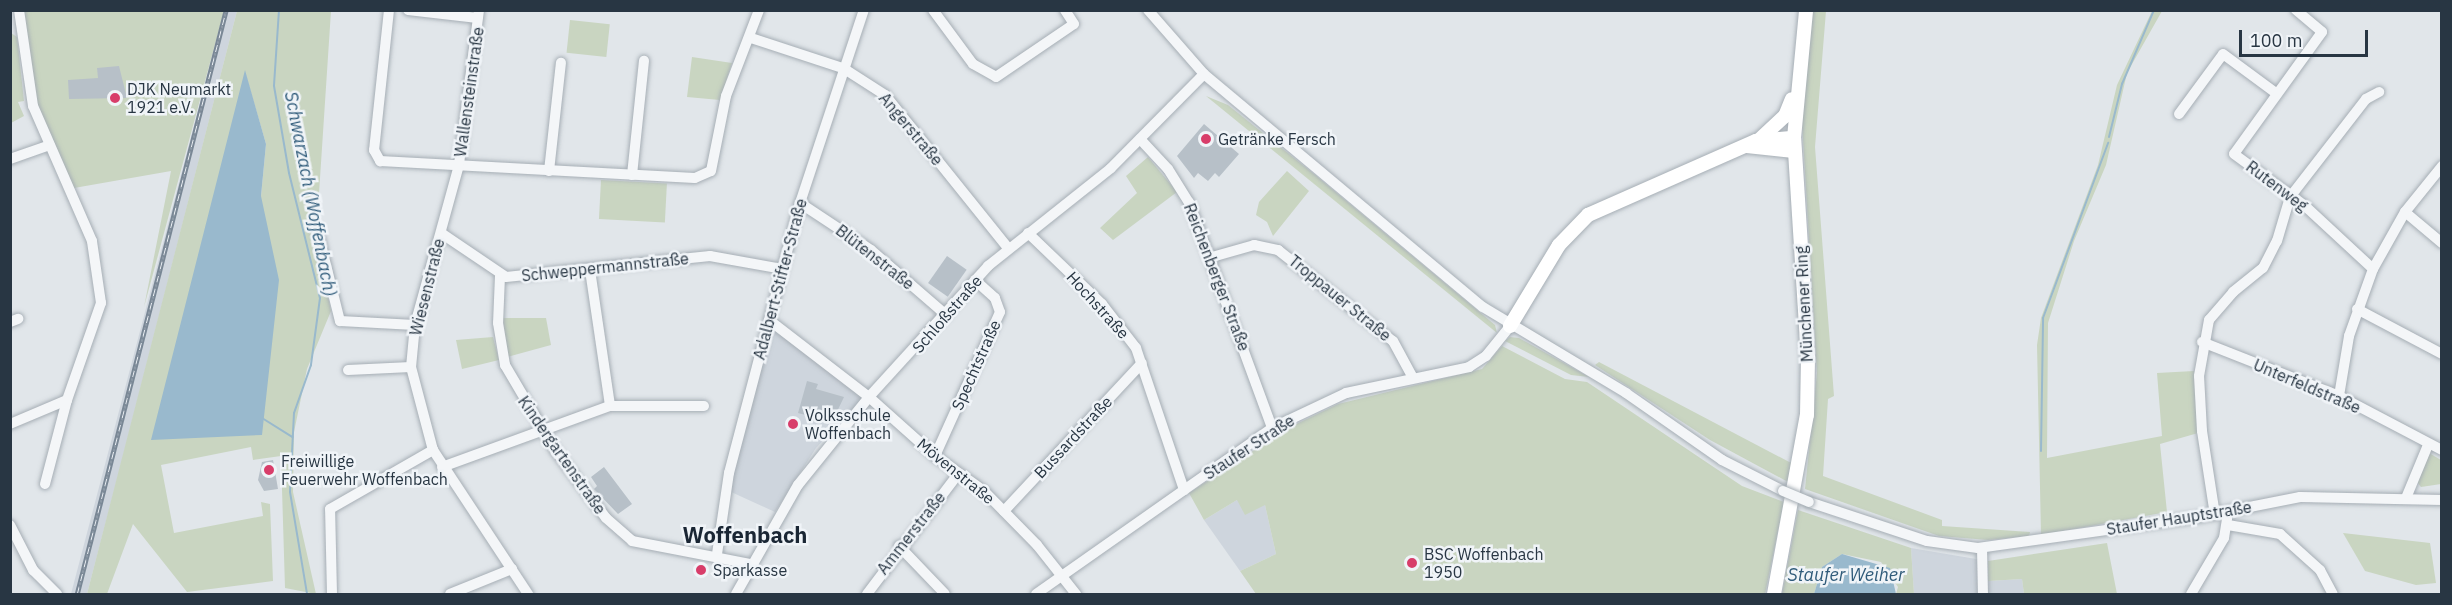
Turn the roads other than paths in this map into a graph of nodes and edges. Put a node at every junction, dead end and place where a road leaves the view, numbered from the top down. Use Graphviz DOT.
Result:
graph roads {
  1 [pos="19,10"];
  2 [pos="389,10"];
  3 [pos="408,10"];
  4 [pos="759,10"];
  5 [pos="864,10"];
  6 [pos="933,10"];
  7 [pos="1065,10"];
  8 [pos="1148,10"];
  9 [pos="1806,10"];
  10 [pos="2296,10"];
  11 [pos="479,14"];
  12 [pos="751,38"];
  13 [pos="644,61"];
  14 [pos="561,63"];
  15 [pos="843,68"];
  16 [pos="1204,74"];
  17 [pos="1797,82"];
  18 [pos="2379,92"];
  19 [pos="2277,94"];
  20 [pos="2179,114"];
  21 [pos="1140,139"];
  22 [pos="1760,140"];
  23 [pos="1794,144"];
  24 [pos="50,145"];
  25 [pos="1747,146"];
  26 [pos="10,159"];
  27 [pos="459,165"];
  28 [pos="2442,166"];
  29 [pos="549,171"];
  30 [pos="632,175"];
  31 [pos="2289,197"];
  32 [pos="800,203"];
  33 [pos="2405,212"];
  34 [pos="317,229"];
  35 [pos="441,233"];
  36 [pos="1028,233"];
  37 [pos="2442,243"];
  38 [pos="1008,248"];
  39 [pos="1212,257"];
  40 [pos="782,269"];
  41 [pos="2373,269"];
  42 [pos="590,270"];
  43 [pos="500,276"];
  44 [pos="975,280"];
  45 [pos="2357,309"];
  46 [pos="946,315"];
  47 [pos="769,320"];
  48 [pos="416,325"];
  49 [pos="1510,326"];
  50 [pos="2202,342"];
  51 [pos="2442,354"];
  52 [pos="1142,363"];
  53 [pos="411,367"];
  54 [pos="348,370"];
  55 [pos="1413,378"];
  56 [pos="2339,396"];
  57 [pos="869,397"];
  58 [pos="67,400"];
  59 [pos="610,406"];
  60 [pos="704,406"];
  61 [pos="10,424"];
  62 [pos="541,428"];
  63 [pos="1272,428"];
  64 [pos="2428,445"];
  65 [pos="433,450"];
  66 [pos="2442,450"];
  67 [pos="934,456"];
  68 [pos="442,467"];
  69 [pos="958,474"];
  70 [pos="45,484"];
  71 [pos="1184,490"];
  72 [pos="2406,498"];
  73 [pos="2442,500"];
  74 [pos="1004,511"];
  75 [pos="2220,513"];
  76 [pos="10,525"];
  77 [pos="2228,525"];
  78 [pos="899,546"];
  79 [pos="1982,548"];
  80 [pos="717,554"];
  81 [pos="750,564"];
  82 [pos="512,568"];
  83 [pos="1061,576"];
  84 [pos="57,594"];
  85 [pos="332,594"];
  86 [pos="450,594"];
  87 [pos="528,594"];
  88 [pos="736,594"];
  89 [pos="867,594"];
  90 [pos="945,594"];
  91 [pos="1036,594"];
  92 [pos="1076,594"];
  93 [pos="1774,594"];
  94 [pos="1983,594"];
  95 [pos="2191,594"];
  96 [pos="2333,594"];
  1 -- 24 [label="street"];
  2 -- 27 [label="street"];
  3 -- 11 [label="street, Wallensteinstraße"];
  4 -- 12 [label="street"];
  5 -- 15 [label="street, Adalbert-Stifter-Straße"];
  6 -- 7 [label="street"];
  8 -- 16 [label="street, Staufer Hauptstraße"];
  9 -- 17 [label="main road, Münchener Ring"];
  10 -- 19 [label="street, Rutenweg"];
  11 -- 27 [label="street, Wallensteinstraße"];
  12 -- 15 [label="street, Angerstraße"];
  12 -- 30 [label="street"];
  13 -- 30 [label="street"];
  14 -- 29 [label="street"];
  15 -- 32 [label="street, Adalbert-Stifter-Straße"];
  15 -- 38 [label="street, Angerstraße"];
  16 -- 21 [label="street, Schloßstraße"];
  16 -- 49 [label="street, Staufer Hauptstraße"];
  17 -- 22 [label="main road"];
  17 -- 23 [label="main road, Münchener Ring"];
  18 -- 31 [label="street"];
  19 -- 20 [label="street"];
  19 -- 31 [label="street, Rutenweg"];
  21 -- 36 [label="street, Schloßstraße"];
  21 -- 39 [label="street, Reichenberger Straße"];
  22 -- 23 [label="main road"];
  22 -- 25 [label="main road"];
  23 -- 25 [label="main road"];
  23 -- 93 [label="main road, Münchener Ring"];
  24 -- 26 [label="street"];
  24 -- 58 [label="street"];
  25 -- 49 [label="main road"];
  27 -- 29 [label="street"];
  27 -- 35 [label="street, Wiesenstraße"];
  28 -- 33 [label="street"];
  29 -- 30 [label="street"];
  31 -- 41 [label="street, Rutenweg"];
  31 -- 50 [label="street"];
  32 -- 40 [label="street, Adalbert-Stifter-Straße"];
  32 -- 46 [label="street, Blütenstraße"];
  33 -- 37 [label="street"];
  33 -- 41 [label="street"];
  34 -- 48 [label="street"];
  35 -- 43 [label="street, Schweppermannstraße"];
  35 -- 48 [label="street, Wiesenstraße"];
  36 -- 38 [label="street, Schloßstraße"];
  36 -- 52 [label="street, Hochstraße"];
  38 -- 44 [label="street, Schloßstraße"];
  39 -- 55 [label="street, Troppauer Straße"];
  39 -- 63 [label="street, Reichenberger Straße"];
  40 -- 42 [label="street, Schweppermannstraße"];
  40 -- 47 [label="street, Adalbert-Stifter-Straße"];
  41 -- 45 [label="street"];
  42 -- 43 [label="street, Schweppermannstraße"];
  42 -- 59 [label="street"];
  43 -- 62 [label="street, Kindergartenstraße"];
  44 -- 46 [label="street, Schloßstraße"];
  44 -- 67 [label="street, Spechtstraße"];
  45 -- 51 [label="street"];
  45 -- 56 [label="street"];
  46 -- 57 [label="street, Schloßstraße"];
  47 -- 57 [label="street, Mövenstraße"];
  47 -- 80 [label="street, Adalbert-Stifter-Straße"];
  48 -- 53 [label="street, Wiesenstraße"];
  49 -- 55 [label="street, Staufer Straße"];
  49 -- 79 [label="street, Staufer Hauptstraße, bridge"];
  50 -- 56 [label="street, Unterfeldstraße"];
  50 -- 75 [label="street"];
  52 -- 71 [label="street, Hochstraße"];
  52 -- 74 [label="street, Bussardstraße"];
  53 -- 54 [label="street"];
  53 -- 65 [label="street, Wiesenstraße"];
  55 -- 63 [label="street, Staufer Straße"];
  56 -- 64 [label="street, Unterfeldstraße"];
  57 -- 67 [label="street, Mövenstraße"];
  57 -- 81 [label="street, Schloßstraße"];
  58 -- 61 [label="street"];
  58 -- 70 [label="street"];
  59 -- 60 [label="street"];
  59 -- 62 [label="street"];
  62 -- 68 [label="street"];
  62 -- 80 [label="street, Kindergartenstraße"];
  63 -- 71 [label="street, Staufer Straße"];
  64 -- 66 [label="street, Unterfeldstraße"];
  64 -- 72 [label="street"];
  65 -- 68 [label="street, Wiesenstraße"];
  65 -- 85 [label="street"];
  67 -- 69 [label="street, Mövenstraße"];
  68 -- 82 [label="street, Wiesenstraße"];
  69 -- 74 [label="street, Mövenstraße"];
  69 -- 78 [label="street, Ammerstraße"];
  71 -- 83 [label="street, Staufer Straße"];
  72 -- 73 [label="street, Staufer Hauptstraße"];
  72 -- 75 [label="street, Staufer Hauptstraße"];
  74 -- 83 [label="street, Mövenstraße"];
  75 -- 77 [label="street"];
  75 -- 79 [label="street, Staufer Hauptstraße"];
  76 -- 84 [label="street"];
  77 -- 95 [label="street"];
  77 -- 96 [label="street"];
  78 -- 89 [label="street, Ammerstraße"];
  78 -- 90 [label="street"];
  79 -- 94 [label="street"];
  80 -- 81 [label="street, Kindergartenstraße"];
  81 -- 88 [label="street, Schloßstraße"];
  82 -- 86 [label="street"];
  82 -- 87 [label="street, Wiesenstraße"];
  83 -- 91 [label="street, Staufer Straße"];
  83 -- 92 [label="street, Mövenstraße"];
}
